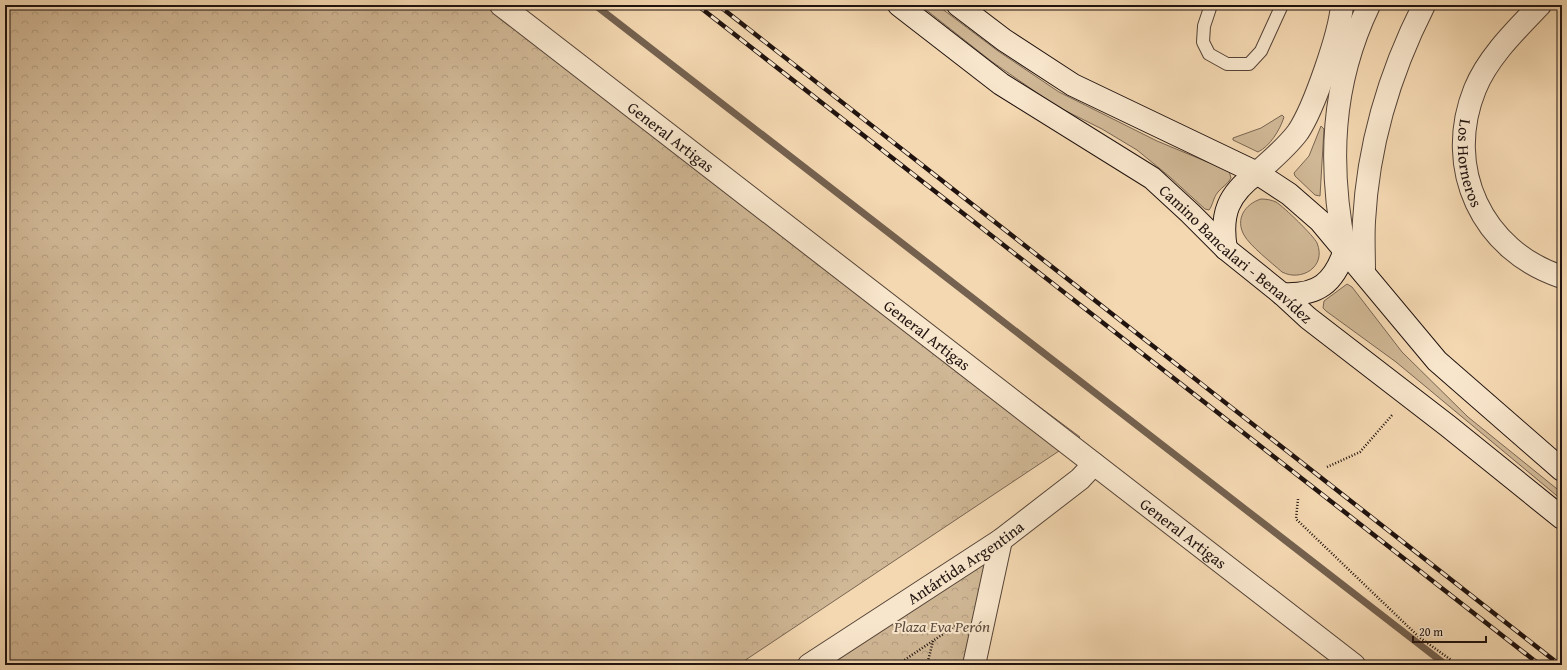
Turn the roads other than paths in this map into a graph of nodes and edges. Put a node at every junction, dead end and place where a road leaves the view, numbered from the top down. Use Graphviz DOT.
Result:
graph roads {
  1 [pos="501,5"];
  2 [pos="900,5"];
  3 [pos="958,5"];
  4 [pos="1211,5"];
  5 [pos="1282,5"];
  6 [pos="1342,5"];
  7 [pos="1369,5"];
  8 [pos="1424,5"];
  9 [pos="1540,5"];
  10 [pos="1257,173"];
  11 [pos="1226,249"];
  12 [pos="1345,250"];
  13 [pos="1364,273"];
  14 [pos="1562,278"];
  15 [pos="1282,294"];
  16 [pos="1094,464"];
  17 [pos="1562,470"];
  18 [pos="1562,518"];
  19 [pos="1001,540"];
  20 [pos="809,665"];
  21 [pos="974,665"];
  22 [pos="1354,665"];
  1 -- 16 [label="street, General Artigas"];
  2 -- 11 [label="street, Camino Bancalari - Benavídez"];
  3 -- 10 [label="street"];
  4 -- 5 [label="lane"];
  6 -- 10 [label="street"];
  7 -- 12 [label="street"];
  8 -- 13 [label="street"];
  9 -- 14 [label="street, Los Horneros"];
  10 -- 11 [label="street"];
  10 -- 12 [label="street"];
  11 -- 15 [label="street, Camino Bancalari - Benavídez"];
  12 -- 13 [label="street"];
  12 -- 15 [label="street"];
  13 -- 17 [label="street"];
  15 -- 18 [label="street, Camino Bancalari - Benavídez"];
  16 -- 19 [label="street, Antártida Argentina"];
  16 -- 22 [label="street, General Artigas"];
  19 -- 20 [label="street, Antártida Argentina"];
  19 -- 21 [label="street"];
}
